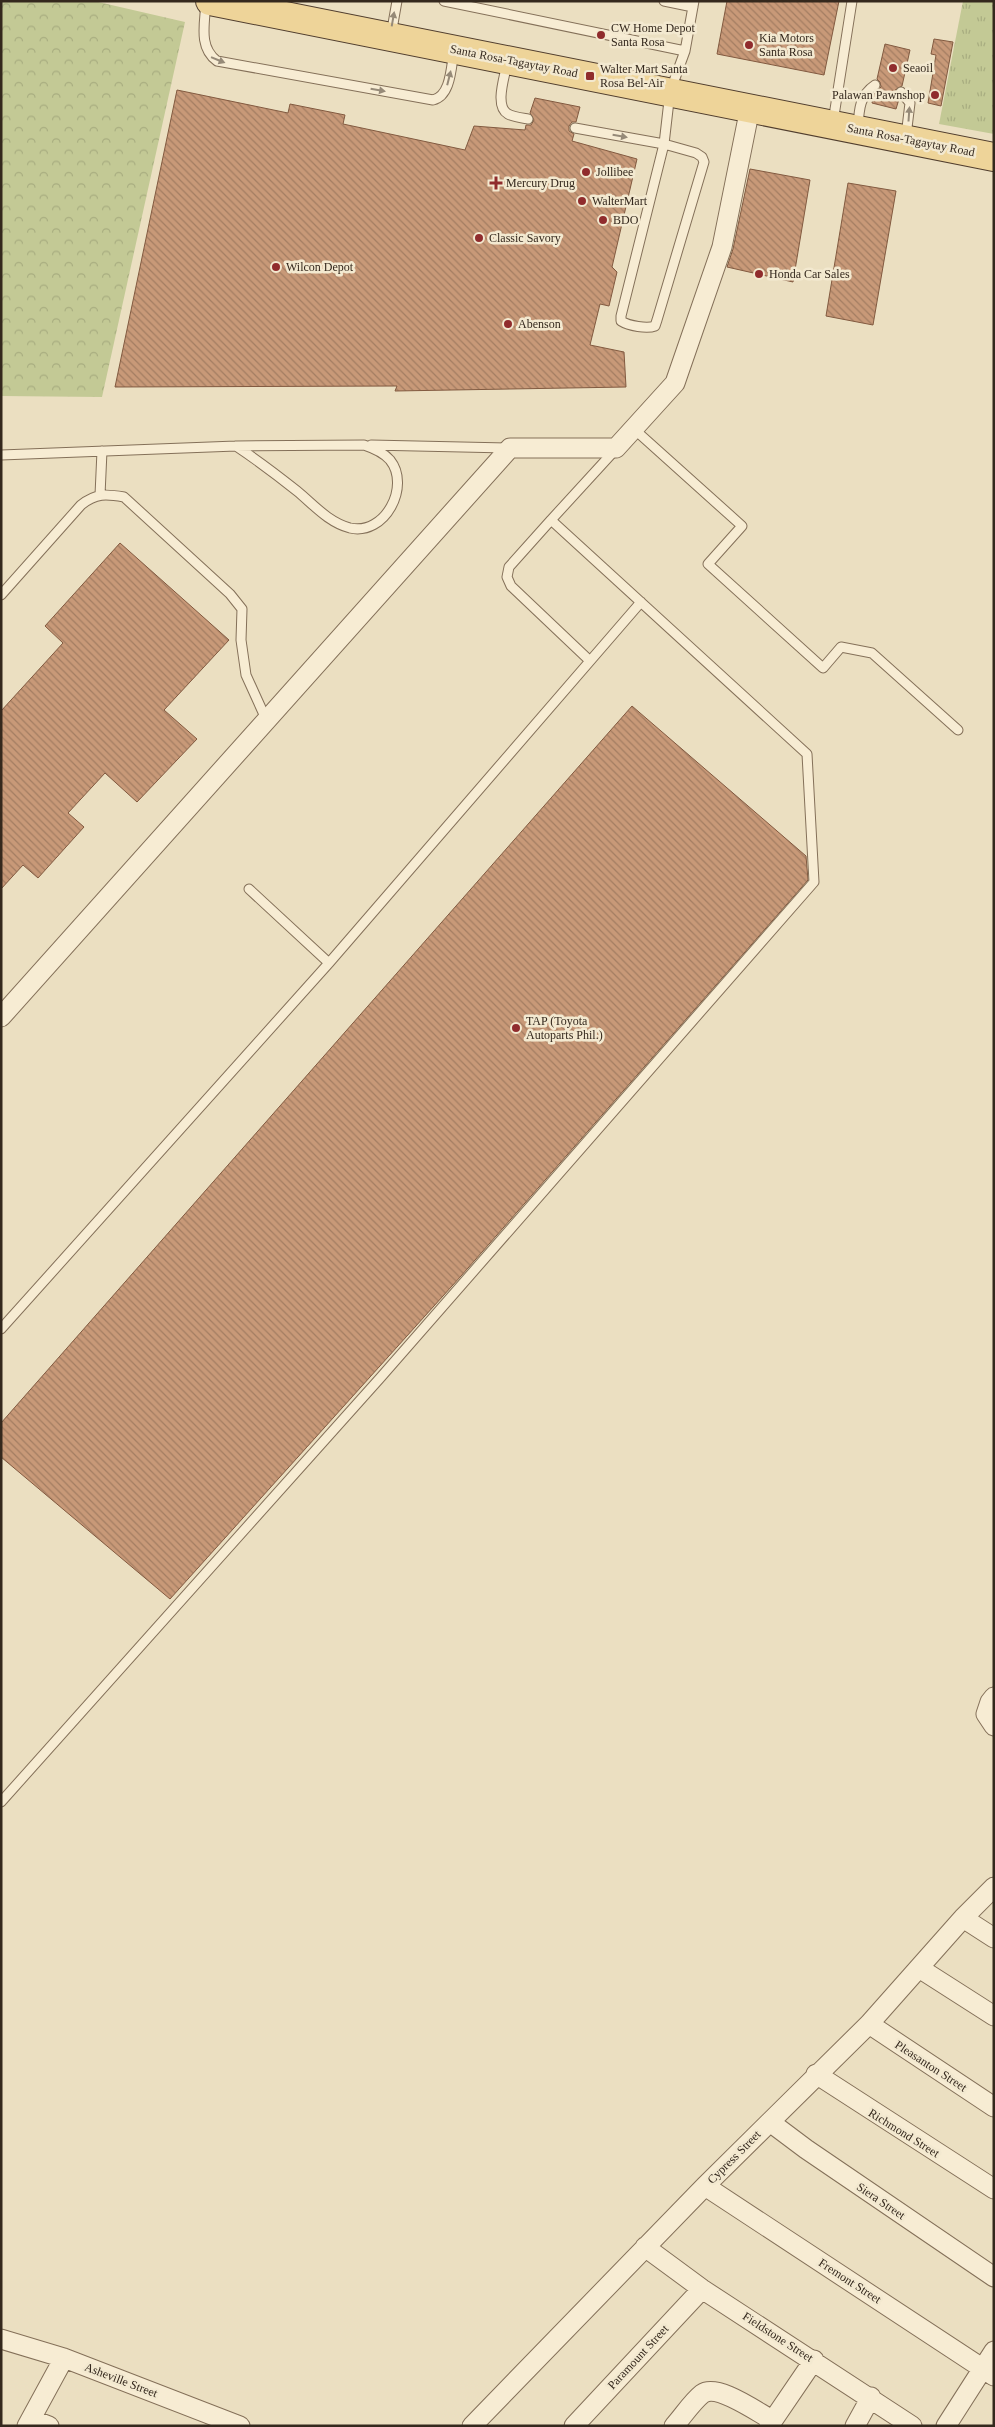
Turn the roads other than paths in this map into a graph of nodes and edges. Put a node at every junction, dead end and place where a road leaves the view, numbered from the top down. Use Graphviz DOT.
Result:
graph roads {
  1 [pos="206,1"];
  2 [pos="397,1"];
  3 [pos="444,1"];
  4 [pos="664,1"];
  5 [pos="852,1"];
  6 [pos="227,3"];
  7 [pos="693,4"];
  8 [pos="390,37"];
  9 [pos="454,49"];
  10 [pos="685,50"];
  11 [pos="508,59"];
  12 [pos="876,85"];
  13 [pos="670,92"];
  14 [pos="900,92"];
  15 [pos="750,108"];
  16 [pos="528,119"];
  17 [pos="845,127"];
  18 [pos="575,128"];
  19 [pos="905,139"];
  20 [pos="664,144"];
  21 [pos="994,157"];
  22 [pos="634,429"];
  23 [pos="364,445"];
  24 [pos="236,446"];
  25 [pos="510,448"];
  26 [pos="616,448"];
  27 [pos="102,451"];
  28 [pos="1,455"];
  29 [pos="100,495"];
  30 [pos="551,520"];
  31 [pos="1,595"];
  32 [pos="641,602"];
  33 [pos="590,660"];
  34 [pos="266,720"];
  35 [pos="958,730"];
  36 [pos="249,889"];
  37 [pos="329,963"];
  38 [pos="1,1017"];
  39 [pos="1,1329"];
  40 [pos="994,1697"];
  41 [pos="992,1724"];
  42 [pos="1,1802"];
  43 [pos="994,1888"];
  44 [pos="963,1918"];
  45 [pos="994,1938"];
  46 [pos="919,1968"];
  47 [pos="994,2016"];
  48 [pos="868,2024"];
  49 [pos="816,2074"];
  50 [pos="994,2107"];
  51 [pos="770,2122"];
  52 [pos="705,2186"];
  53 [pos="994,2189"];
  54 [pos="645,2247"];
  55 [pos="994,2277"];
  56 [pos="702,2288"];
  57 [pos="1,2339"];
  58 [pos="994,2351"];
  59 [pos="64,2358"];
  60 [pos="814,2360"];
  61 [pos="988,2372"];
  62 [pos="871,2397"];
  63 [pos="29,2422"];
  64 [pos="770,2423"];
  65 [pos="49,2426"];
  66 [pos="240,2426"];
  67 [pos="472,2426"];
  68 [pos="574,2426"];
  69 [pos="674,2426"];
  70 [pos="855,2426"];
  71 [pos="912,2426"];
  72 [pos="946,2426"];
  1 -- 9 [label="lane, one-way"];
  8 -- 2 [label="lane, one-way"];
  3 -- 10 [label="lane"];
  4 -- 7 [label="lane"];
  5 -- 17 [label="lane"];
  6 -- 8 [label="main road, Santa Rosa-Tagaytay Road"];
  7 -- 10 [label="lane"];
  8 -- 9 [label="main road, Santa Rosa-Tagaytay Road"];
  9 -- 11 [label="main road, Santa Rosa-Tagaytay Road"];
  10 -- 13 [label="lane"];
  11 -- 13 [label="main road, Santa Rosa-Tagaytay Road"];
  11 -- 16 [label="lane"];
  12 -- 17 [label="lane"];
  13 -- 15 [label="main road, Santa Rosa-Tagaytay Road"];
  13 -- 20 [label="lane"];
  19 -- 14 [label="lane, one-way"];
  15 -- 17 [label="main road, Santa Rosa-Tagaytay Road"];
  15 -- 22 [label="street"];
  17 -- 19 [label="main road, Santa Rosa-Tagaytay Road"];
  18 -- 20 [label="lane, one-way"];
  19 -- 21 [label="main road, Santa Rosa-Tagaytay Road"];
  20 -- 20 [label="lane"];
  22 -- 26 [label="street"];
  22 -- 35 [label="lane"];
  23 -- 24 [label="lane"];
  23 -- 24 [label="lane"];
  23 -- 25 [label="lane"];
  24 -- 27 [label="lane"];
  25 -- 26 [label="street"];
  25 -- 34 [label="street"];
  26 -- 30 [label="lane"];
  27 -- 28 [label="lane"];
  27 -- 29 [label="lane"];
  29 -- 31 [label="lane"];
  29 -- 34 [label="lane"];
  30 -- 32 [label="lane"];
  30 -- 33 [label="lane"];
  32 -- 33 [label="lane"];
  32 -- 42 [label="lane"];
  33 -- 37 [label="lane"];
  34 -- 38 [label="street"];
  36 -- 37 [label="lane"];
  37 -- 39 [label="lane"];
  40 -- 41 [label="street"];
  43 -- 44 [label="street, Cypress Street"];
  44 -- 45 [label="street"];
  44 -- 46 [label="street, Cypress Street"];
  46 -- 47 [label="street"];
  46 -- 48 [label="street, Cypress Street"];
  48 -- 49 [label="street, Cypress Street"];
  48 -- 50 [label="street, Pleasanton Street"];
  49 -- 51 [label="street, Cypress Street"];
  49 -- 53 [label="street, Richmond Street"];
  51 -- 52 [label="street, Cypress Street"];
  51 -- 55 [label="street, Siera Street"];
  52 -- 54 [label="street, Cypress Street"];
  52 -- 61 [label="street, Fremont Street"];
  54 -- 56 [label="street, Fieldstone Street"];
  54 -- 67 [label="street, Cypress Street"];
  56 -- 60 [label="street, Fieldstone Street"];
  56 -- 68 [label="street, Paramount Street"];
  57 -- 59 [label="street, Asheville Street"];
  58 -- 61 [label="street"];
  59 -- 63 [label="street"];
  59 -- 66 [label="street, Asheville Street"];
  60 -- 62 [label="street, Fieldstone Street"];
  60 -- 64 [label="street"];
  61 -- 72 [label="street"];
  62 -- 70 [label="street"];
  62 -- 71 [label="street, Fieldstone Street"];
  63 -- 65 [label="street"];
  64 -- 69 [label="street"];
}
